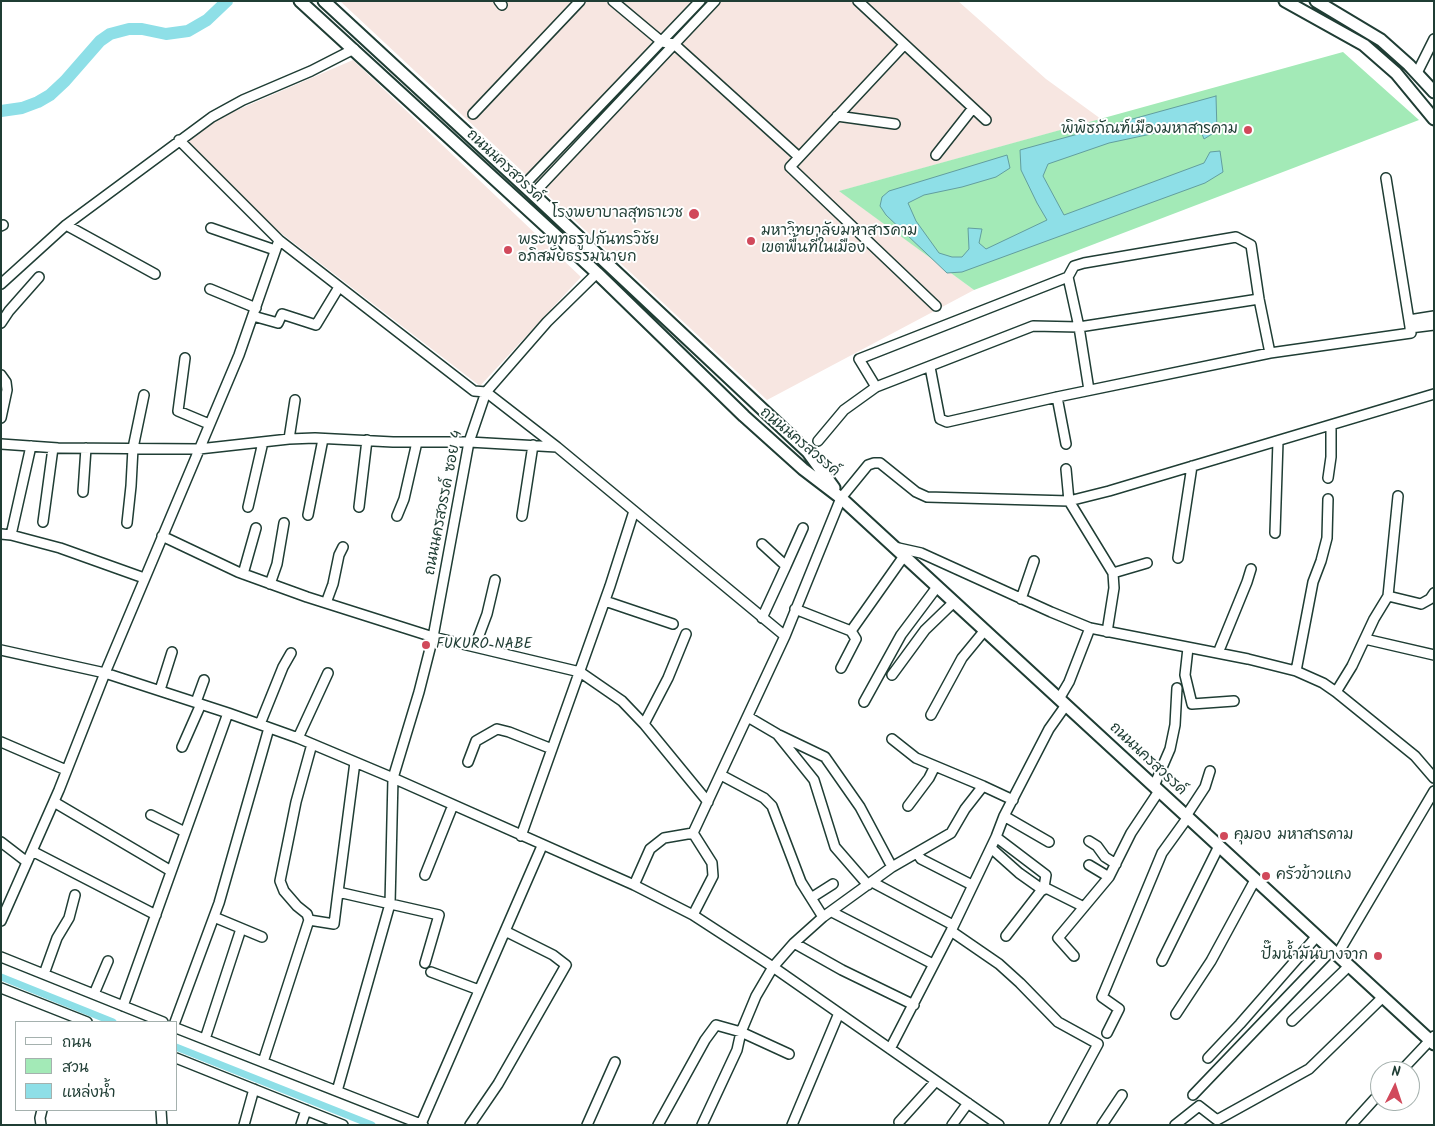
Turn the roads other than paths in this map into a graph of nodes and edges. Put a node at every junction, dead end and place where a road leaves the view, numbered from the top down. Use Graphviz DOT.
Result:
graph roads {
  1 [pos="300,1"];
  2 [pos="324,1"];
  3 [pos="580,1"];
  4 [pos="613,1"];
  5 [pos="700,1"];
  6 [pos="715,1"];
  7 [pos="858,1"];
  8 [pos="1285,1"];
  9 [pos="1316,1"];
  10 [pos="690,12"];
  11 [pos="698,19"];
  12 [pos="1434,39"];
  13 [pos="662,42"];
  14 [pos="674,44"];
  15 [pos="904,45"];
  16 [pos="354,49"];
  17 [pos="1417,74"];
  18 [pos="404,75"];
  19 [pos="629,76"];
  20 [pos="637,83"];
  21 [pos="394,86"];
  22 [pos="1434,92"];
  23 [pos="605,101"];
  24 [pos="973,108"];
  25 [pos="613,109"];
  26 [pos="473,114"];
  27 [pos="837,116"];
  28 [pos="1434,119"];
  29 [pos="986,120"];
  30 [pos="895,124"];
  31 [pos="578,129"];
  32 [pos="586,137"];
  33 [pos="179,140"];
  34 [pos="936,154"];
  35 [pos="799,157"];
  36 [pos="1386,178"];
  37 [pos="524,186"];
  38 [pos="532,194"];
  39 [pos="66,226"];
  40 [pos="210,228"];
  41 [pos="279,240"];
  42 [pos="274,250"];
  43 [pos="155,274"];
  44 [pos="597,274"];
  45 [pos="1068,276"];
  46 [pos="38,277"];
  47 [pos="3,278"];
  48 [pos="339,287"];
  49 [pos="210,289"];
  50 [pos="1259,299"];
  51 [pos="936,306"];
  52 [pos="255,312"];
  53 [pos="1434,316"];
  54 [pos="1,323"];
  55 [pos="1410,324"];
  56 [pos="1434,325"];
  57 [pos="1079,327"];
  58 [pos="1270,353"];
  59 [pos="185,358"];
  60 [pos="930,366"];
  61 [pos="1,375"];
  62 [pos="876,388"];
  63 [pos="1089,390"];
  64 [pos="486,392"];
  65 [pos="1434,394"];
  66 [pos="144,395"];
  67 [pos="1057,397"];
  68 [pos="295,400"];
  69 [pos="1,418"];
  70 [pos="209,424"];
  71 [pos="1331,425"];
  72 [pos="289,439"];
  73 [pos="324,439"];
  74 [pos="367,440"];
  75 [pos="818,441"];
  76 [pos="1278,441"];
  77 [pos="263,442"];
  78 [pos="417,442"];
  79 [pos="470,442"];
  80 [pos="1,444"];
  81 [pos="1066,444"];
  82 [pos="533,445"];
  83 [pos="31,446"];
  84 [pos="557,447"];
  85 [pos="52,448"];
  86 [pos="86,448"];
  87 [pos="133,448"];
  88 [pos="199,449"];
  89 [pos="814,459"];
  90 [pos="1192,466"];
  91 [pos="803,469"];
  92 [pos="1066,469"];
  93 [pos="1328,478"];
  94 [pos="83,492"];
  95 [pos="1398,496"];
  96 [pos="841,498"];
  97 [pos="1328,499"];
  98 [pos="1069,501"];
  99 [pos="359,506"];
  100 [pos="248,507"];
  101 [pos="634,511"];
  102 [pos="308,515"];
  103 [pos="397,516"];
  104 [pos="522,516"];
  105 [pos="43,522"];
  106 [pos="127,523"];
  107 [pos="284,523"];
  108 [pos="256,528"];
  109 [pos="803,528"];
  110 [pos="1275,533"];
  111 [pos="6,535"];
  112 [pos="162,536"];
  113 [pos="762,544"];
  114 [pos="343,547"];
  115 [pos="894,547"];
  116 [pos="904,556"];
  117 [pos="1178,558"];
  118 [pos="1034,561"];
  119 [pos="1147,564"];
  120 [pos="786,566"];
  121 [pos="1251,569"];
  122 [pos="1112,573"];
  123 [pos="243,574"];
  124 [pos="144,578"];
  125 [pos="495,580"];
  126 [pos="270,584"];
  127 [pos="937,587"];
  128 [pos="1434,593"];
  129 [pos="1388,596"];
  130 [pos="1021,598"];
  131 [pos="605,600"];
  132 [pos="954,602"];
  133 [pos="326,603"];
  134 [pos="796,609"];
  135 [pos="762,618"];
  136 [pos="673,624"];
  137 [pos="1090,628"];
  138 [pos="985,630"];
  139 [pos="851,631"];
  140 [pos="1107,632"];
  141 [pos="686,634"];
  142 [pos="784,636"];
  143 [pos="433,637"];
  144 [pos="1365,639"];
  145 [pos="474,646"];
  146 [pos="1188,648"];
  147 [pos="1,650"];
  148 [pos="172,652"];
  149 [pos="291,653"];
  150 [pos="1218,653"];
  151 [pos="1434,655"];
  152 [pos="841,668"];
  153 [pos="1296,671"];
  154 [pos="104,672"];
  155 [pos="580,672"];
  156 [pos="328,673"];
  157 [pos="892,675"];
  158 [pos="204,680"];
  159 [pos="1177,688"];
  160 [pos="160,690"];
  161 [pos="1336,692"];
  162 [pos="1234,701"];
  163 [pos="864,702"];
  164 [pos="1063,702"];
  165 [pos="198,703"];
  166 [pos="228,713"];
  167 [pos="931,715"];
  168 [pos="748,717"];
  169 [pos="260,724"];
  170 [pos="644,724"];
  171 [pos="269,728"];
  172 [pos="777,734"];
  173 [pos="298,738"];
  174 [pos="892,739"];
  175 [pos="1,742"];
  176 [pos="312,744"];
  177 [pos="182,747"];
  178 [pos="552,749"];
  179 [pos="355,762"];
  180 [pos="468,762"];
  181 [pos="934,766"];
  182 [pos="66,770"];
  183 [pos="1210,771"];
  184 [pos="721,775"];
  185 [pos="393,778"];
  186 [pos="1434,778"];
  187 [pos="983,786"];
  188 [pos="1156,788"];
  189 [pos="1434,791"];
  190 [pos="1013,800"];
  191 [pos="54,802"];
  192 [pos="708,802"];
  193 [pos="453,805"];
  194 [pos="908,806"];
  195 [pos="150,815"];
  196 [pos="1004,816"];
  197 [pos="1187,816"];
  198 [pos="185,832"];
  199 [pos="693,833"];
  200 [pos="521,836"];
  201 [pos="996,837"];
  202 [pos="1089,841"];
  203 [pos="1,842"];
  204 [pos="1049,842"];
  205 [pos="542,846"];
  206 [pos="1219,846"];
  207 [pos="991,848"];
  208 [pos="32,851"];
  209 [pos="916,853"];
  210 [pos="27,862"];
  211 [pos="1116,864"];
  212 [pos="1088,865"];
  213 [pos="892,867"];
  214 [pos="171,872"];
  215 [pos="425,875"];
  216 [pos="1109,877"];
  217 [pos="1255,880"];
  218 [pos="833,884"];
  219 [pos="870,884"];
  220 [pos="634,885"];
  221 [pos="972,885"];
  222 [pos="1044,888"];
  223 [pos="338,892"];
  224 [pos="74,895"];
  225 [pos="811,898"];
  226 [pos="390,904"];
  227 [pos="1084,908"];
  228 [pos="832,912"];
  229 [pos="156,915"];
  230 [pos="693,915"];
  231 [pos="214,917"];
  232 [pos="823,917"];
  233 [pos="309,920"];
  234 [pos="1,921"];
  235 [pos="952,928"];
  236 [pos="241,929"];
  237 [pos="505,931"];
  238 [pos="1006,936"];
  239 [pos="1317,936"];
  240 [pos="262,937"];
  241 [pos="794,943"];
  242 [pos="1335,952"];
  243 [pos="1074,956"];
  244 [pos="1,957"];
  245 [pos="108,961"];
  246 [pos="1162,961"];
  247 [pos="425,963"];
  248 [pos="933,964"];
  249 [pos="1349,966"];
  250 [pos="773,967"];
  251 [pos="431,972"];
  252 [pos="44,974"];
  253 [pos="1,988"];
  254 [pos="479,990"];
  255 [pos="94,994"];
  256 [pos="1383,997"];
  257 [pos="914,1005"];
  258 [pos="123,1006"];
  259 [pos="839,1013"];
  260 [pos="1176,1014"];
  261 [pos="75,1020"];
  262 [pos="160,1021"];
  263 [pos="175,1021"];
  264 [pos="1292,1021"];
  265 [pos="178,1029"];
  266 [pos="741,1032"];
  267 [pos="1108,1033"];
  268 [pos="205,1039"];
  269 [pos="1432,1040"];
  270 [pos="890,1049"];
  271 [pos="790,1054"];
  272 [pos="1208,1058"];
  273 [pos="178,1059"];
  274 [pos="1411,1061"];
  275 [pos="263,1062"];
  276 [pos="616,1062"];
  277 [pos="936,1081"];
  278 [pos="254,1089"];
  279 [pos="337,1091"];
  280 [pos="1122,1095"];
  281 [pos="1193,1095"];
  282 [pos="968,1103"];
  283 [pos="1370,1104"];
  284 [pos="306,1110"];
  285 [pos="42,1111"];
  286 [pos="161,1111"];
  287 [pos="899,1122"];
  288 [pos="422,1124"];
  289 [pos="41,1125"];
  290 [pos="162,1125"];
  291 [pos="244,1125"];
  292 [pos="301,1125"];
  293 [pos="343,1125"];
  294 [pos="470,1125"];
  295 [pos="587,1125"];
  296 [pos="658,1125"];
  297 [pos="702,1125"];
  298 [pos="792,1125"];
  299 [pos="952,1125"];
  300 [pos="999,1125"];
  301 [pos="1054,1125"];
  302 [pos="1102,1125"];
  303 [pos="1175,1125"];
  304 [pos="1351,1125"];
  1 -- 16 [label="main road, ถนนนครสวรรค์"];
  2 -- 18 [label="main road, ถนนนครสวรรค์"];
  3 -- 26 [label="street"];
  4 -- 13 [label="street"];
  5 -- 10 [label="street"];
  6 -- 11 [label="street"];
  7 -- 15 [label="street"];
  8 -- 28 [label="main road"];
  9 -- 17 [label="main road"];
  10 -- 11 [label="street"];
  10 -- 13 [label="street"];
  11 -- 14 [label="street"];
  12 -- 17 [label="street"];
  13 -- 14 [label="street"];
  13 -- 19 [label="street"];
  14 -- 20 [label="street"];
  14 -- 35 [label="street"];
  15 -- 24 [label="street"];
  15 -- 27 [label="street"];
  16 -- 21 [label="main road, ถนนนครสวรรค์"];
  16 -- 33 [label="street"];
  17 -- 22 [label="main road"];
  18 -- 21 [label="main road"];
  18 -- 37 [label="main road, ถนนนครสวรรค์"];
  19 -- 20 [label="street"];
  19 -- 23 [label="street"];
  20 -- 25 [label="street"];
  21 -- 44 [label="main road, ถนนนครสวรรค์"];
  23 -- 25 [label="street"];
  23 -- 31 [label="street"];
  24 -- 29 [label="street"];
  24 -- 34 [label="street"];
  25 -- 32 [label="street"];
  27 -- 30 [label="street"];
  27 -- 35 [label="street"];
  31 -- 32 [label="street"];
  31 -- 37 [label="street"];
  32 -- 38 [label="street"];
  33 -- 39 [label="street"];
  33 -- 41 [label="street"];
  35 -- 51 [label="street"];
  36 -- 55 [label="street"];
  37 -- 38 [label="main road, ถนนนครสวรรค์"];
  38 -- 89 [label="main road, ถนนนครสวรรค์"];
  39 -- 43 [label="street"];
  39 -- 47 [label="street"];
  40 -- 42 [label="street"];
  41 -- 42 [label="street"];
  41 -- 48 [label="street"];
  42 -- 52 [label="street"];
  44 -- 64 [label="street, ถนนนครสวรรค์ ซอย 4"];
  44 -- 91 [label="main road, ถนนนครสวรรค์"];
  45 -- 50 [label="street"];
  45 -- 57 [label="street"];
  45 -- 62 [label="street"];
  46 -- 54 [label="street"];
  48 -- 52 [label="street"];
  48 -- 64 [label="street"];
  49 -- 52 [label="street"];
  50 -- 57 [label="street"];
  50 -- 58 [label="street"];
  52 -- 70 [label="street"];
  53 -- 55 [label="street"];
  55 -- 56 [label="street"];
  55 -- 58 [label="street"];
  57 -- 60 [label="street"];
  57 -- 63 [label="street"];
  58 -- 63 [label="street"];
  59 -- 70 [label="street"];
  60 -- 62 [label="street"];
  60 -- 67 [label="street"];
  61 -- 69 [label="street"];
  62 -- 75 [label="street"];
  63 -- 67 [label="street"];
  64 -- 79 [label="street, ถนนนครสวรรค์ ซอย 4"];
  64 -- 84 [label="street"];
  65 -- 71 [label="street"];
  66 -- 87 [label="street"];
  67 -- 81 [label="street"];
  68 -- 72 [label="street"];
  70 -- 88 [label="street"];
  71 -- 76 [label="street"];
  71 -- 93 [label="street"];
  72 -- 73 [label="street"];
  72 -- 77 [label="street"];
  73 -- 74 [label="street"];
  73 -- 102 [label="street"];
  74 -- 78 [label="street"];
  74 -- 99 [label="street"];
  76 -- 90 [label="street"];
  76 -- 110 [label="street"];
  77 -- 88 [label="street"];
  77 -- 100 [label="street"];
  78 -- 79 [label="street"];
  78 -- 103 [label="street"];
  79 -- 82 [label="street"];
  79 -- 143 [label="street, ถนนนครสวรรค์ ซอย 4"];
  80 -- 83 [label="street"];
  82 -- 84 [label="street"];
  82 -- 104 [label="street"];
  83 -- 85 [label="street"];
  83 -- 111 [label="street"];
  84 -- 101 [label="street"];
  85 -- 86 [label="street"];
  85 -- 105 [label="street"];
  86 -- 87 [label="street"];
  86 -- 94 [label="street"];
  87 -- 88 [label="street"];
  87 -- 106 [label="street"];
  88 -- 112 [label="street"];
  89 -- 91 [label="main road"];
  89 -- 96 [label="main road, ถนนนครสวรรค์"];
  90 -- 98 [label="street"];
  90 -- 117 [label="street"];
  91 -- 96 [label="main road, ถนนนครสวรรค์"];
  92 -- 98 [label="street"];
  95 -- 129 [label="street"];
  96 -- 98 [label="street"];
  96 -- 115 [label="main road, ถนนนครสวรรค์"];
  96 -- 134 [label="street"];
  97 -- 153 [label="street"];
  98 -- 122 [label="street"];
  101 -- 131 [label="street"];
  101 -- 135 [label="street"];
  107 -- 126 [label="street"];
  108 -- 123 [label="street"];
  109 -- 120 [label="street"];
  111 -- 124 [label="street"];
  112 -- 123 [label="street"];
  112 -- 124 [label="street"];
  113 -- 120 [label="street"];
  114 -- 133 [label="street"];
  115 -- 116 [label="main road, ถนนนครสวรรค์"];
  115 -- 130 [label="street"];
  116 -- 127 [label="main road, ถนนนครสวรรค์"];
  116 -- 139 [label="street"];
  118 -- 130 [label="street"];
  119 -- 122 [label="street"];
  120 -- 135 [label="street"];
  121 -- 150 [label="street"];
  122 -- 140 [label="street"];
  123 -- 126 [label="street"];
  124 -- 154 [label="street"];
  125 -- 145 [label="street"];
  126 -- 133 [label="street"];
  127 -- 132 [label="main road, ถนนนครสวรรค์"];
  127 -- 163 [label="street"];
  128 -- 129 [label="street"];
  129 -- 144 [label="street"];
  130 -- 137 [label="street"];
  131 -- 136 [label="street"];
  131 -- 155 [label="street"];
  132 -- 138 [label="main road, ถนนนครสวรรค์"];
  132 -- 157 [label="street"];
  133 -- 143 [label="street"];
  134 -- 139 [label="street"];
  134 -- 142 [label="street"];
  135 -- 142 [label="street"];
  137 -- 140 [label="street"];
  137 -- 164 [label="street"];
  138 -- 164 [label="main road, ถนนนครสวรรค์"];
  138 -- 167 [label="street"];
  139 -- 152 [label="street"];
  140 -- 146 [label="street"];
  141 -- 170 [label="street"];
  142 -- 168 [label="street"];
  143 -- 145 [label="street"];
  143 -- 185 [label="street, ถนนนครสวรรค์ ซอย 4"];
  144 -- 151 [label="street"];
  144 -- 161 [label="street"];
  145 -- 155 [label="street"];
  146 -- 150 [label="street"];
  146 -- 162 [label="street"];
  147 -- 154 [label="street"];
  148 -- 160 [label="street"];
  149 -- 169 [label="street"];
  150 -- 153 [label="street"];
  153 -- 161 [label="street"];
  154 -- 160 [label="street"];
  154 -- 182 [label="street"];
  155 -- 170 [label="street"];
  155 -- 178 [label="street"];
  156 -- 173 [label="street"];
  158 -- 165 [label="street"];
  159 -- 188 [label="street"];
  160 -- 165 [label="street"];
  161 -- 186 [label="street"];
  164 -- 188 [label="main road, ถนนนครสวรรค์"];
  164 -- 190 [label="street"];
  165 -- 166 [label="street"];
  165 -- 177 [label="street"];
  166 -- 169 [label="street"];
  166 -- 198 [label="street"];
  168 -- 172 [label="street"];
  168 -- 184 [label="street"];
  169 -- 171 [label="street"];
  170 -- 192 [label="street"];
  171 -- 173 [label="street"];
  171 -- 231 [label="street"];
  172 -- 213 [label="street"];
  172 -- 219 [label="street"];
  173 -- 176 [label="street"];
  174 -- 181 [label="street"];
  175 -- 182 [label="street"];
  176 -- 179 [label="street"];
  176 -- 233 [label="street"];
  178 -- 180 [label="street"];
  178 -- 200 [label="street"];
  179 -- 185 [label="street"];
  179 -- 223 [label="street"];
  181 -- 187 [label="street"];
  181 -- 194 [label="street"];
  182 -- 191 [label="street"];
  183 -- 197 [label="street"];
  184 -- 192 [label="street"];
  184 -- 225 [label="street"];
  185 -- 193 [label="street"];
  185 -- 226 [label="street, ถนนนครสวรรค์ ซอย 4"];
  187 -- 190 [label="street"];
  187 -- 209 [label="street"];
  188 -- 197 [label="main road, ถนนนครสวรรค์"];
  188 -- 211 [label="street"];
  189 -- 242 [label="street"];
  190 -- 196 [label="street"];
  191 -- 208 [label="street"];
  191 -- 214 [label="street"];
  192 -- 199 [label="street"];
  193 -- 200 [label="street"];
  193 -- 215 [label="street"];
  195 -- 198 [label="street"];
  196 -- 201 [label="street"];
  196 -- 204 [label="street"];
  197 -- 206 [label="main road, ถนนนครสวรรค์"];
  197 -- 267 [label="street"];
  198 -- 214 [label="street"];
  199 -- 220 [label="street"];
  199 -- 230 [label="street"];
  200 -- 205 [label="street"];
  201 -- 207 [label="street"];
  201 -- 222 [label="street"];
  202 -- 211 [label="street"];
  203 -- 210 [label="street"];
  205 -- 220 [label="street"];
  205 -- 237 [label="street"];
  206 -- 217 [label="main road, ถนนนครสวรรค์"];
  206 -- 246 [label="street"];
  207 -- 221 [label="street"];
  207 -- 222 [label="street"];
  208 -- 210 [label="street"];
  208 -- 229 [label="street"];
  209 -- 213 [label="street"];
  209 -- 221 [label="street"];
  210 -- 234 [label="street"];
  211 -- 216 [label="street"];
  212 -- 216 [label="street"];
  213 -- 219 [label="street"];
  214 -- 229 [label="street"];
  216 -- 227 [label="street"];
  217 -- 239 [label="main road, ถนนนครสวรรค์"];
  217 -- 260 [label="street"];
  218 -- 225 [label="street"];
  219 -- 228 [label="street"];
  219 -- 235 [label="street"];
  220 -- 230 [label="street"];
  221 -- 235 [label="street"];
  222 -- 227 [label="street"];
  222 -- 238 [label="street"];
  223 -- 226 [label="street"];
  223 -- 233 [label="street"];
  224 -- 252 [label="street"];
  225 -- 232 [label="street"];
  226 -- 247 [label="street"];
  226 -- 279 [label="street, ถนนนครสวรรค์ ซอย 4"];
  227 -- 243 [label="street"];
  228 -- 232 [label="street"];
  228 -- 248 [label="street"];
  229 -- 258 [label="street"];
  230 -- 250 [label="street"];
  231 -- 236 [label="street"];
  231 -- 263 [label="street"];
  232 -- 241 [label="street"];
  233 -- 275 [label="street"];
  235 -- 248 [label="street"];
  235 -- 301 [label="street"];
  236 -- 240 [label="street"];
  236 -- 268 [label="street"];
  237 -- 254 [label="street"];
  237 -- 294 [label="street"];
  239 -- 242 [label="main road, ถนนนครสวรรค์"];
  239 -- 272 [label="street"];
  241 -- 250 [label="street"];
  241 -- 257 [label="street"];
  242 -- 249 [label="main road, ถนนนครสวรรค์"];
  242 -- 281 [label="street"];
  244 -- 252 [label="street"];
  245 -- 255 [label="street"];
  248 -- 257 [label="street"];
  249 -- 256 [label="main road, ถนนนครสวรรค์"];
  249 -- 264 [label="street"];
  250 -- 259 [label="street"];
  250 -- 266 [label="street"];
  251 -- 254 [label="street"];
  252 -- 255 [label="street"];
  253 -- 261 [label="street"];
  254 -- 288 [label="street"];
  255 -- 258 [label="street"];
  256 -- 269 [label="main road, ถนนนครสวรรค์"];
  256 -- 303 [label="street"];
  257 -- 270 [label="street"];
  258 -- 262 [label="street"];
  259 -- 270 [label="street"];
  259 -- 298 [label="street"];
  265 -- 268 [label="street"];
  266 -- 271 [label="street"];
  266 -- 296 [label="street"];
  266 -- 297 [label="street"];
  268 -- 275 [label="street"];
  269 -- 274 [label="street"];
  270 -- 277 [label="street"];
  273 -- 278 [label="street"];
  275 -- 279 [label="street"];
  276 -- 295 [label="street"];
  277 -- 282 [label="street"];
  277 -- 287 [label="street"];
  278 -- 284 [label="street"];
  278 -- 291 [label="street"];
  279 -- 288 [label="street"];
  280 -- 302 [label="street"];
  282 -- 299 [label="street"];
  282 -- 300 [label="street"];
  283 -- 304 [label="street"];
  284 -- 292 [label="street"];
  284 -- 293 [label="street"];
  285 -- 289 [label="street"];
  286 -- 290 [label="street"];
}
